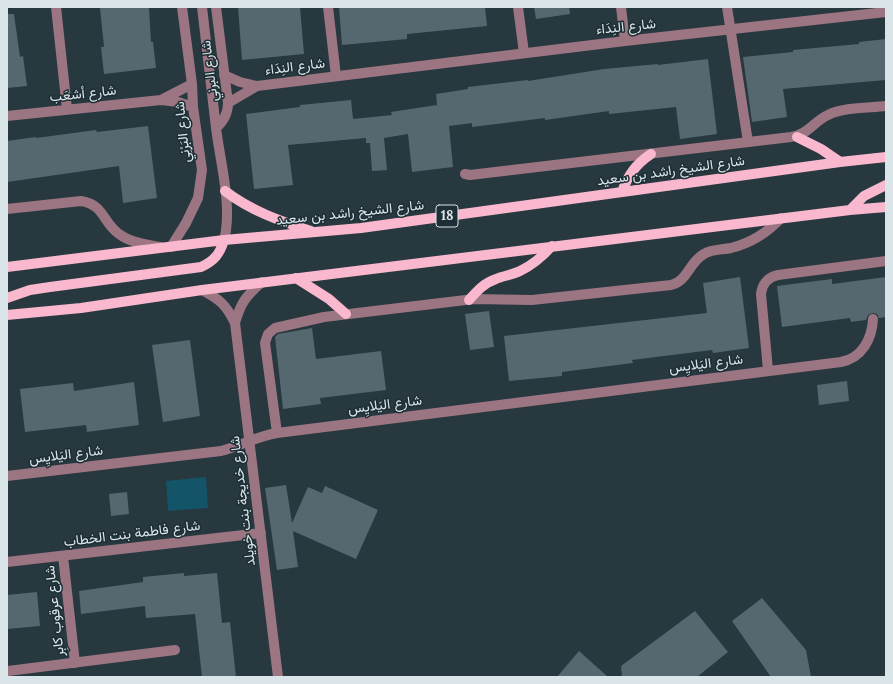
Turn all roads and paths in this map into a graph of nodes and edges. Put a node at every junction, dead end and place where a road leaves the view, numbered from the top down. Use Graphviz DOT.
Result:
graph roads {
  1 [pos="56,7"];
  2 [pos="182,7"];
  3 [pos="202,7"];
  4 [pos="216,7"];
  5 [pos="328,7"];
  6 [pos="518,7"];
  7 [pos="620,7"];
  8 [pos="727,7"];
  9 [pos="886,12"];
  10 [pos="730,30"];
  11 [pos="625,41"];
  12 [pos="524,53"];
  13 [pos="224,75"];
  14 [pos="336,76"];
  15 [pos="192,84"];
  16 [pos="257,86"];
  17 [pos="161,100"];
  18 [pos="228,102"];
  19 [pos="886,106"];
  20 [pos="193,107"];
  21 [pos="67,109"];
  22 [pos="7,116"];
  23 [pos="216,128"];
  24 [pos="797,136"];
  25 [pos="748,142"];
  26 [pos="651,154"];
  27 [pos="886,158"];
  28 [pos="840,162"];
  29 [pos="465,174"];
  30 [pos="886,185"];
  31 [pos="225,191"];
  32 [pos="622,192"];
  33 [pos="886,207"];
  34 [pos="7,209"];
  35 [pos="850,210"];
  36 [pos="781,218"];
  37 [pos="315,233"];
  38 [pos="224,240"];
  39 [pos="552,246"];
  40 [pos="167,247"];
  41 [pos="886,261"];
  42 [pos="7,267"];
  43 [pos="296,278"];
  44 [pos="262,282"];
  45 [pos="202,290"];
  46 [pos="7,298"];
  47 [pos="469,300"];
  48 [pos="7,314"];
  49 [pos="346,314"];
  50 [pos="872,319"];
  51 [pos="235,323"];
  52 [pos="768,370"];
  53 [pos="277,433"];
  54 [pos="250,442"];
  55 [pos="7,476"];
  56 [pos="261,533"];
  57 [pos="63,556"];
  58 [pos="7,562"];
  59 [pos="175,650"];
  60 [pos="75,662"];
  61 [pos="8,671"];
  62 [pos="278,677"];
  1 -- 21 [label="street"];
  2 -- 15 [label="street, شارع البَرْنِي"];
  3 -- 23 [label="street"];
  4 -- 13 [label="street, شارع البرني"];
  5 -- 14 [label="street, شارع النِدَاء"];
  6 -- 12 [label="street"];
  7 -- 11 [label="street"];
  8 -- 10 [label="street"];
  9 -- 10 [label="street, شارع النِدَاء"];
  10 -- 11 [label="street, شارع النِدَاء"];
  10 -- 25 [label="street"];
  11 -- 12 [label="street, شارع النِدَاء"];
  12 -- 14 [label="street, شارع النِدَاء"];
  13 -- 16 [label="street, شارع النِدَاء"];
  13 -- 18 [label="street, شارع البرني"];
  14 -- 16 [label="street, شارع النِدَاء"];
  15 -- 17 [label="street, شارع أشعَب"];
  15 -- 20 [label="street, شارع البَرْنِي"];
  16 -- 18 [label="street, شارع النِدَاء"];
  17 -- 20 [label="street, شارع أشعَب"];
  17 -- 21 [label="street, شارع أشعَب"];
  18 -- 23 [label="street, شارع البرني"];
  19 -- 24 [label="street"];
  20 -- 40 [label="street, شارع البَرْنِي"];
  21 -- 22 [label="street, شارع أشعَب"];
  23 -- 31 [label="street"];
  24 -- 25 [label="street"];
  24 -- 28 [label="main road"];
  25 -- 26 [label="street"];
  26 -- 29 [label="street"];
  26 -- 32 [label="main road"];
  27 -- 28 [label="main road, شارع الشيخ راشد بن سعيد / 18"];
  28 -- 32 [label="main road, شارع الشيخ راشد بن سعيد / 18"];
  30 -- 35 [label="main road"];
  31 -- 37 [label="main road"];
  31 -- 38 [label="street"];
  32 -- 37 [label="main road, شارع الشيخ راشد بن سعيد / 18"];
  33 -- 35 [label="main road"];
  34 -- 40 [label="street"];
  35 -- 36 [label="main road"];
  36 -- 39 [label="main road"];
  36 -- 47 [label="street"];
  37 -- 38 [label="main road, شارع الشيخ راشد بن سعيد / 18"];
  38 -- 40 [label="main road, شارع الشيخ راشد بن سعيد / 18"];
  38 -- 46 [label="main road"];
  39 -- 43 [label="main road"];
  39 -- 47 [label="main road"];
  40 -- 42 [label="main road, شارع الشيخ راشد بن سعيد / 18"];
  41 -- 52 [label="street"];
  43 -- 44 [label="main road"];
  43 -- 49 [label="main road"];
  44 -- 45 [label="main road"];
  44 -- 51 [label="street, شارع خديجة بنت خويلد"];
  45 -- 48 [label="main road"];
  45 -- 51 [label="street, شارع خديجة بنت خويلد"];
  47 -- 49 [label="street"];
  49 -- 53 [label="street"];
  50 -- 52 [label="street, شارع اليَلايِس"];
  51 -- 54 [label="street, شارع خديجة بنت خويلد"];
  52 -- 53 [label="street, شارع اليَلايِس"];
  53 -- 54 [label="street, شارع اليَلايِس"];
  54 -- 55 [label="street, شارع اليَلايِس"];
  54 -- 56 [label="street, شارع خديجة بنت خويلد"];
  56 -- 57 [label="street, شارع فاطمة بنت الخطاب"];
  56 -- 62 [label="street, شارع خديجة بنت خويلد"];
  57 -- 58 [label="street, شارع فاطمة بنت الخطاب"];
  57 -- 60 [label="street, شارع عرقوب كابِر"];
  59 -- 60 [label="street, شارع عرقوب كابِر"];
  60 -- 61 [label="street, شارع عرقوب كابِر"];
}
